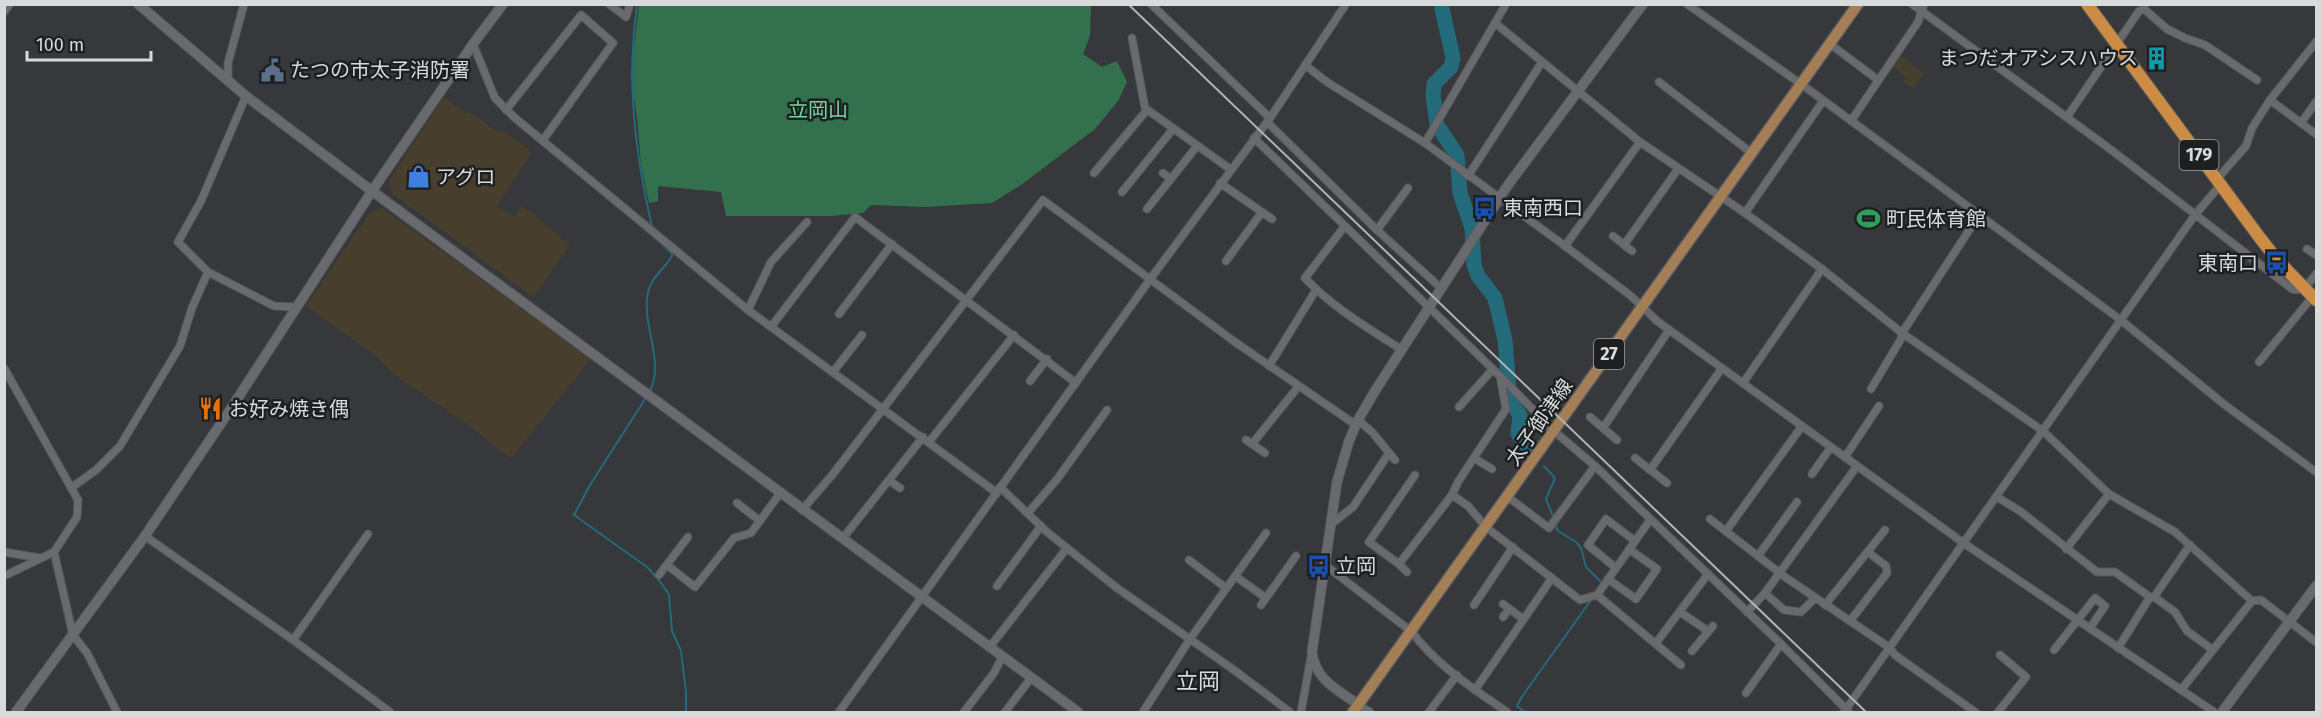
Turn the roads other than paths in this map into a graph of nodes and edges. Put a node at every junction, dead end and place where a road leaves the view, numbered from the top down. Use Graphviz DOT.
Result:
graph roads {
  1 [pos="10,4"];
  2 [pos="138,4"];
  3 [pos="244,4"];
  4 [pos="502,4"];
  5 [pos="609,4"];
  6 [pos="630,4"];
  7 [pos="1151,4"];
  8 [pos="1346,4"];
  9 [pos="1506,4"];
  10 [pos="1643,4"];
  11 [pos="1687,4"];
  12 [pos="1858,4"];
  13 [pos="1912,4"];
  14 [pos="2087,4"];
  15 [pos="2144,7"];
  16 [pos="1923,8"];
  17 [pos="4,12"];
  18 [pos="1495,23"];
  19 [pos="1132,38"];
  20 [pos="2316,42"];
  21 [pos="2116,43"];
  22 [pos="473,44"];
  23 [pos="1830,44"];
  24 [pos="1542,62"];
  25 [pos="1305,65"];
  26 [pos="228,80"];
  27 [pos="1878,80"];
  28 [pos="2257,81"];
  29 [pos="1659,82"];
  30 [pos="1801,84"];
  31 [pos="1578,91"];
  32 [pos="246,96"];
  33 [pos="2270,100"];
  34 [pos="1823,101"];
  35 [pos="2316,102"];
  36 [pos="506,110"];
  37 [pos="1147,110"];
  38 [pos="2067,117"];
  39 [pos="1268,120"];
  40 [pos="1851,121"];
  41 [pos="2301,123"];
  42 [pos="1173,129"];
  43 [pos="2316,134"];
  44 [pos="1254,138"];
  45 [pos="543,140"];
  46 [pos="1425,142"];
  47 [pos="1640,142"];
  48 [pos="1197,146"];
  49 [pos="1753,154"];
  50 [pos="1230,169"];
  51 [pos="1678,169"];
  52 [pos="1094,173"];
  53 [pos="1163,173"];
  54 [pos="1468,176"];
  55 [pos="1171,179"];
  56 [pos="2219,182"];
  57 [pos="1220,183"];
  58 [pos="1123,187"];
  59 [pos="1408,188"];
  60 [pos="372,191"];
  61 [pos="1721,197"];
  62 [pos="1499,199"];
  63 [pos="1147,209"];
  64 [pos="1262,212"];
  65 [pos="1745,213"];
  66 [pos="1979,215"];
  67 [pos="2195,215"];
  68 [pos="1272,219"];
  69 [pos="807,222"];
  70 [pos="1344,227"];
  71 [pos="1377,230"];
  72 [pos="1613,236"];
  73 [pos="892,244"];
  74 [pos="1624,245"];
  75 [pos="1565,246"];
  76 [pos="2307,249"];
  77 [pos="1632,250"];
  78 [pos="2316,255"];
  79 [pos="1226,261"];
  80 [pos="1822,269"];
  81 [pos="208,272"];
  82 [pos="2316,274"];
  83 [pos="1151,278"];
  84 [pos="1442,288"];
  85 [pos="1316,290"];
  86 [pos="2311,295"];
  87 [pos="966,299"];
  88 [pos="295,308"];
  89 [pos="1641,308"];
  90 [pos="1429,309"];
  91 [pos="748,310"];
  92 [pos="839,314"];
  93 [pos="2122,321"];
  94 [pos="771,327"];
  95 [pos="1669,330"];
  96 [pos="1902,333"];
  97 [pos="862,335"];
  98 [pos="1014,335"];
  99 [pos="1402,350"];
  100 [pos="1047,359"];
  101 [pos="2259,362"];
  102 [pos="1269,366"];
  103 [pos="4,368"];
  104 [pos="1722,368"];
  105 [pos="1492,369"];
  106 [pos="833,372"];
  107 [pos="1500,376"];
  108 [pos="1030,381"];
  109 [pos="1076,383"];
  110 [pos="1743,383"];
  111 [pos="1298,387"];
  112 [pos="1871,388"];
  113 [pos="1879,406"];
  114 [pos="1459,407"];
  115 [pos="883,409"];
  116 [pos="1107,410"];
  117 [pos="1590,417"];
  118 [pos="1357,423"];
  119 [pos="1802,426"];
  120 [pos="1603,428"];
  121 [pos="1554,431"];
  122 [pos="2043,431"];
  123 [pos="926,440"];
  124 [pos="1617,440"];
  125 [pos="1831,447"];
  126 [pos="1265,453"];
  127 [pos="1389,453"];
  128 [pos="1845,457"];
  129 [pos="1474,458"];
  130 [pos="1635,458"];
  131 [pos="1395,460"];
  132 [pos="1595,466"];
  133 [pos="1857,466"];
  134 [pos="1492,469"];
  135 [pos="1650,470"];
  136 [pos="2316,472"];
  137 [pos="1812,474"];
  138 [pos="1414,475"];
  139 [pos="890,481"];
  140 [pos="1667,483"];
  141 [pos="71,488"];
  142 [pos="900,488"];
  143 [pos="999,490"];
  144 [pos="781,492"];
  145 [pos="2109,494"];
  146 [pos="1452,495"];
  147 [pos="1508,497"];
  148 [pos="1997,497"];
  149 [pos="1797,502"];
  150 [pos="737,503"];
  151 [pos="802,510"];
  152 [pos="1028,513"];
  153 [pos="1710,519"];
  154 [pos="1650,520"];
  155 [pos="760,521"];
  156 [pos="1330,525"];
  157 [pos="1041,526"];
  158 [pos="1486,527"];
  159 [pos="1885,530"];
  160 [pos="1726,531"];
  161 [pos="1266,533"];
  162 [pos="368,534"];
  163 [pos="145,536"];
  164 [pos="688,537"];
  165 [pos="843,538"];
  166 [pos="1635,541"];
  167 [pos="1965,544"];
  168 [pos="2190,545"];
  169 [pos="1513,547"];
  170 [pos="1067,548"];
  171 [pos="1629,549"];
  172 [pos="2066,549"];
  173 [pos="4,552"];
  174 [pos="54,552"];
  175 [pos="1868,552"];
  176 [pos="1296,556"];
  177 [pos="1758,556"];
  178 [pos="40,558"];
  179 [pos="1189,560"];
  180 [pos="1400,564"];
  181 [pos="667,565"];
  182 [pos="1325,565"];
  183 [pos="1616,568"];
  184 [pos="1407,572"];
  185 [pos="1779,573"];
  186 [pos="1708,574"];
  187 [pos="658,575"];
  188 [pos="4,576"];
  189 [pos="1234,576"];
  190 [pos="1552,578"];
  191 [pos="1608,579"];
  192 [pos="997,586"];
  193 [pos="2316,586"];
  194 [pos="1226,588"];
  195 [pos="1765,592"];
  196 [pos="1597,595"];
  197 [pos="2152,597"];
  198 [pos="922,598"];
  199 [pos="1266,598"];
  200 [pos="1815,598"];
  201 [pos="2252,601"];
  202 [pos="1474,604"];
  203 [pos="1503,604"];
  204 [pos="1261,605"];
  205 [pos="1825,605"];
  206 [pos="1509,609"];
  207 [pos="1680,612"];
  208 [pos="1747,612"];
  209 [pos="1503,617"];
  210 [pos="2077,619"];
  211 [pos="1523,620"];
  212 [pos="1850,621"];
  213 [pos="2288,622"];
  214 [pos="2090,628"];
  215 [pos="1412,632"];
  216 [pos="73,635"];
  217 [pos="1190,639"];
  218 [pos="293,640"];
  219 [pos="2316,642"];
  220 [pos="1656,644"];
  221 [pos="1781,644"];
  222 [pos="989,648"];
  223 [pos="1890,648"];
  224 [pos="2118,648"];
  225 [pos="2054,650"];
  226 [pos="2213,650"];
  227 [pos="1692,651"];
  228 [pos="1312,652"];
  229 [pos="2000,655"];
  230 [pos="1002,657"];
  231 [pos="1681,665"];
  232 [pos="1457,675"];
  233 [pos="1031,678"];
  234 [pos="1475,690"];
  235 [pos="2181,690"];
  236 [pos="1746,693"];
  237 [pos="1356,709"];
  238 [pos="1281,710"];
  239 [pos="16,712"];
  240 [pos="117,712"];
  241 [pos="390,712"];
  242 [pos="839,712"];
  243 [pos="964,712"];
  244 [pos="1005,712"];
  245 [pos="1077,712"];
  246 [pos="1143,712"];
  247 [pos="1290,712"];
  248 [pos="1301,712"];
  249 [pos="1370,712"];
  250 [pos="1429,712"];
  251 [pos="1507,712"];
  252 [pos="1847,712"];
  253 [pos="1975,712"];
  254 [pos="1998,712"];
  255 [pos="2214,712"];
  256 [pos="2222,712"];
  1 -- 17 [label="street"];
  2 -- 26 [label="street"];
  3 -- 26 [label="street"];
  4 -- 22 [label="street"];
  5 -- 6 [label="street"];
  7 -- 39 [label="street"];
  8 -- 25 [label="street"];
  9 -- 18 [label="street"];
  10 -- 31 [label="street"];
  11 -- 30 [label="street"];
  12 -- 23 [label="main road, 太子御津線 / 27"];
  13 -- 16 [label="street"];
  14 -- 21 [label="highway, 179"];
  15 -- 21 [label="street"];
  15 -- 28 [label="street"];
  16 -- 27 [label="street"];
  16 -- 38 [label="street"];
  18 -- 24 [label="street"];
  18 -- 46 [label="street"];
  19 -- 37 [label="street"];
  20 -- 33 [label="street"];
  21 -- 38 [label="street"];
  21 -- 56 [label="highway, 179"];
  22 -- 36 [label="street"];
  22 -- 60 [label="street"];
  23 -- 27 [label="street"];
  23 -- 30 [label="main road, 太子御津線 / 27"];
  24 -- 31 [label="street"];
  24 -- 54 [label="street"];
  25 -- 39 [label="street"];
  25 -- 46 [label="street"];
  26 -- 32 [label="street"];
  27 -- 40 [label="street"];
  29 -- 49 [label="street"];
  30 -- 34 [label="street"];
  30 -- 49 [label="main road, 太子御津線 / 27"];
  31 -- 47 [label="street"];
  31 -- 62 [label="street"];
  32 -- 60 [label="street"];
  32 -- 81 [label="street"];
  33 -- 41 [label="street"];
  33 -- 56 [label="street"];
  34 -- 40 [label="street"];
  34 -- 65 [label="street"];
  35 -- 41 [label="street"];
  36 -- 45 [label="street"];
  36 -- 45 [label="street"];
  37 -- 42 [label="street"];
  37 -- 52 [label="street"];
  38 -- 67 [label="street"];
  39 -- 44 [label="street"];
  39 -- 71 [label="street"];
  40 -- 66 [label="street"];
  41 -- 43 [label="street"];
  42 -- 48 [label="street"];
  42 -- 58 [label="street"];
  44 -- 50 [label="street"];
  44 -- 70 [label="street"];
  45 -- 91 [label="street"];
  46 -- 54 [label="street"];
  47 -- 51 [label="street"];
  47 -- 75 [label="street"];
  48 -- 50 [label="street"];
  48 -- 55 [label="street"];
  49 -- 61 [label="main road, 太子御津線 / 27"];
  50 -- 57 [label="street"];
  51 -- 61 [label="street"];
  51 -- 74 [label="street"];
  53 -- 55 [label="street"];
  54 -- 62 [label="street"];
  55 -- 63 [label="street"];
  56 -- 67 [label="street"];
  56 -- 86 [label="highway, 179"];
  57 -- 64 [label="street"];
  57 -- 83 [label="street"];
  59 -- 71 [label="street"];
  60 -- 88 [label="street"];
  60 -- 144 [label="street"];
  61 -- 65 [label="street"];
  61 -- 89 [label="main road, 太子御津線 / 27"];
  62 -- 75 [label="street"];
  62 -- 84 [label="street"];
  64 -- 68 [label="street"];
  64 -- 79 [label="street"];
  65 -- 80 [label="street"];
  66 -- 93 [label="street"];
  66 -- 96 [label="street"];
  67 -- 86 [label="street"];
  67 -- 93 [label="street"];
  69 -- 91 [label="street"];
  70 -- 85 [label="street"];
  70 -- 90 [label="street"];
  71 -- 84 [label="street"];
  72 -- 74 [label="street"];
  73 -- 87 [label="street"];
  73 -- 92 [label="street"];
  73 -- 94 [label="street"];
  74 -- 77 [label="street"];
  75 -- 89 [label="street"];
  76 -- 78 [label="street"];
  80 -- 96 [label="street"];
  80 -- 110 [label="street"];
  81 -- 88 [label="street"];
  81 -- 141 [label="street"];
  82 -- 86 [label="street"];
  83 -- 87 [label="street"];
  83 -- 102 [label="street"];
  83 -- 109 [label="street"];
  84 -- 90 [label="street"];
  85 -- 99 [label="street"];
  85 -- 102 [label="street"];
  86 -- 101 [label="street"];
  87 -- 98 [label="street"];
  87 -- 115 [label="street"];
  88 -- 163 [label="street"];
  89 -- 95 [label="street"];
  89 -- 121 [label="main road, 太子御津線 / 27"];
  90 -- 99 [label="street"];
  90 -- 105 [label="street"];
  91 -- 94 [label="street"];
  93 -- 122 [label="street"];
  93 -- 136 [label="street"];
  94 -- 106 [label="street"];
  95 -- 104 [label="street"];
  95 -- 120 [label="street"];
  96 -- 112 [label="street"];
  96 -- 122 [label="street"];
  97 -- 106 [label="street"];
  98 -- 100 [label="street"];
  98 -- 123 [label="street"];
  99 -- 118 [label="street"];
  100 -- 108 [label="street"];
  100 -- 109 [label="street"];
  102 -- 111 [label="street"];
  103 -- 141 [label="street"];
  104 -- 110 [label="street"];
  104 -- 135 [label="street"];
  105 -- 107 [label="street"];
  105 -- 114 [label="street"];
  106 -- 115 [label="street"];
  107 -- 121 [label="street"];
  107 -- 129 [label="street"];
  109 -- 143 [label="street"];
  110 -- 119 [label="street"];
  111 -- 118 [label="street"];
  111 -- 126 [label="street"];
  113 -- 128 [label="street"];
  115 -- 123 [label="street"];
  115 -- 151 [label="street"];
  116 -- 152 [label="street"];
  117 -- 120 [label="street"];
  118 -- 127 [label="street"];
  118 -- 156 [label="street"];
  119 -- 125 [label="street"];
  119 -- 160 [label="street"];
  120 -- 124 [label="street"];
  121 -- 132 [label="street"];
  121 -- 147 [label="main road, 太子御津線 / 27"];
  122 -- 145 [label="street"];
  122 -- 148 [label="street"];
  123 -- 139 [label="street"];
  123 -- 143 [label="street"];
  125 -- 128 [label="street"];
  125 -- 137 [label="street"];
  127 -- 131 [label="street"];
  127 -- 156 [label="street"];
  128 -- 133 [label="street"];
  129 -- 134 [label="street"];
  129 -- 146 [label="street"];
  130 -- 135 [label="street"];
  132 -- 147 [label="street"];
  132 -- 154 [label="street"];
  133 -- 167 [label="street"];
  133 -- 185 [label="street"];
  135 -- 140 [label="street"];
  138 -- 180 [label="street"];
  139 -- 142 [label="street"];
  139 -- 165 [label="street"];
  141 -- 174 [label="street"];
  143 -- 152 [label="street"];
  143 -- 198 [label="street"];
  144 -- 151 [label="street"];
  144 -- 155 [label="street"];
  145 -- 168 [label="street"];
  145 -- 172 [label="street"];
  146 -- 158 [label="street"];
  146 -- 180 [label="street"];
  147 -- 158 [label="main road, 太子御津線 / 27"];
  148 -- 167 [label="street"];
  148 -- 172 [label="street"];
  149 -- 177 [label="street"];
  150 -- 155 [label="street"];
  151 -- 165 [label="street"];
  152 -- 157 [label="street"];
  153 -- 160 [label="street"];
  154 -- 166 [label="street"];
  154 -- 186 [label="street"];
  155 -- 181 [label="street"];
  156 -- 182 [label="street"];
  157 -- 170 [label="street"];
  157 -- 192 [label="street"];
  158 -- 169 [label="street"];
  158 -- 215 [label="main road, 太子御津線 / 27"];
  159 -- 175 [label="street"];
  160 -- 177 [label="street"];
  161 -- 189 [label="street"];
  162 -- 218 [label="street"];
  163 -- 216 [label="street"];
  163 -- 218 [label="street"];
  164 -- 181 [label="street"];
  165 -- 198 [label="street"];
  166 -- 171 [label="street"];
  166 -- 183 [label="street"];
  167 -- 210 [label="street"];
  167 -- 223 [label="street"];
  168 -- 197 [label="street"];
  168 -- 201 [label="street"];
  169 -- 190 [label="street"];
  169 -- 202 [label="street"];
  170 -- 217 [label="street"];
  170 -- 222 [label="street"];
  171 -- 183 [label="street"];
  171 -- 191 [label="street"];
  172 -- 197 [label="street"];
  173 -- 178 [label="street"];
  174 -- 178 [label="street"];
  174 -- 216 [label="street"];
  175 -- 205 [label="street"];
  175 -- 212 [label="street"];
  176 -- 199 [label="street"];
  177 -- 185 [label="street"];
  178 -- 188 [label="street"];
  179 -- 194 [label="street"];
  180 -- 184 [label="street"];
  181 -- 187 [label="street"];
  182 -- 215 [label="street"];
  182 -- 228 [label="street"];
  183 -- 191 [label="street"];
  185 -- 195 [label="street"];
  185 -- 200 [label="street"];
  186 -- 207 [label="street"];
  186 -- 208 [label="street"];
  189 -- 194 [label="street"];
  189 -- 199 [label="street"];
  190 -- 196 [label="street"];
  190 -- 211 [label="street"];
  191 -- 196 [label="street"];
  193 -- 213 [label="street"];
  194 -- 217 [label="street"];
  195 -- 200 [label="street"];
  195 -- 208 [label="street"];
  196 -- 220 [label="street"];
  197 -- 224 [label="street"];
  197 -- 226 [label="street"];
  198 -- 222 [label="street"];
  198 -- 242 [label="street"];
  199 -- 204 [label="street"];
  200 -- 205 [label="street"];
  201 -- 213 [label="street"];
  201 -- 226 [label="street"];
  203 -- 206 [label="street"];
  205 -- 212 [label="street"];
  206 -- 209 [label="street"];
  206 -- 211 [label="street"];
  207 -- 220 [label="street"];
  207 -- 227 [label="street"];
  208 -- 221 [label="street"];
  210 -- 214 [label="street"];
  210 -- 214 [label="street"];
  210 -- 225 [label="street"];
  211 -- 234 [label="street"];
  212 -- 223 [label="street"];
  213 -- 219 [label="street"];
  213 -- 256 [label="street"];
  214 -- 224 [label="street"];
  215 -- 232 [label="street"];
  215 -- 237 [label="main road, 太子御津線 / 27"];
  216 -- 239 [label="street"];
  216 -- 240 [label="street"];
  217 -- 238 [label="street"];
  217 -- 246 [label="street"];
  218 -- 241 [label="street"];
  220 -- 231 [label="street"];
  221 -- 236 [label="street"];
  221 -- 252 [label="street"];
  222 -- 230 [label="street"];
  223 -- 252 [label="street"];
  223 -- 253 [label="street"];
  224 -- 235 [label="street"];
  226 -- 235 [label="street"];
  228 -- 237 [label="street"];
  228 -- 248 [label="street"];
  229 -- 254 [label="street"];
  230 -- 233 [label="street"];
  230 -- 243 [label="street"];
  232 -- 234 [label="street"];
  232 -- 250 [label="street"];
  233 -- 244 [label="street"];
  233 -- 245 [label="street"];
  234 -- 251 [label="street"];
  235 -- 255 [label="street"];
  237 -- 249 [label="street"];
  238 -- 247 [label="street"];
}
